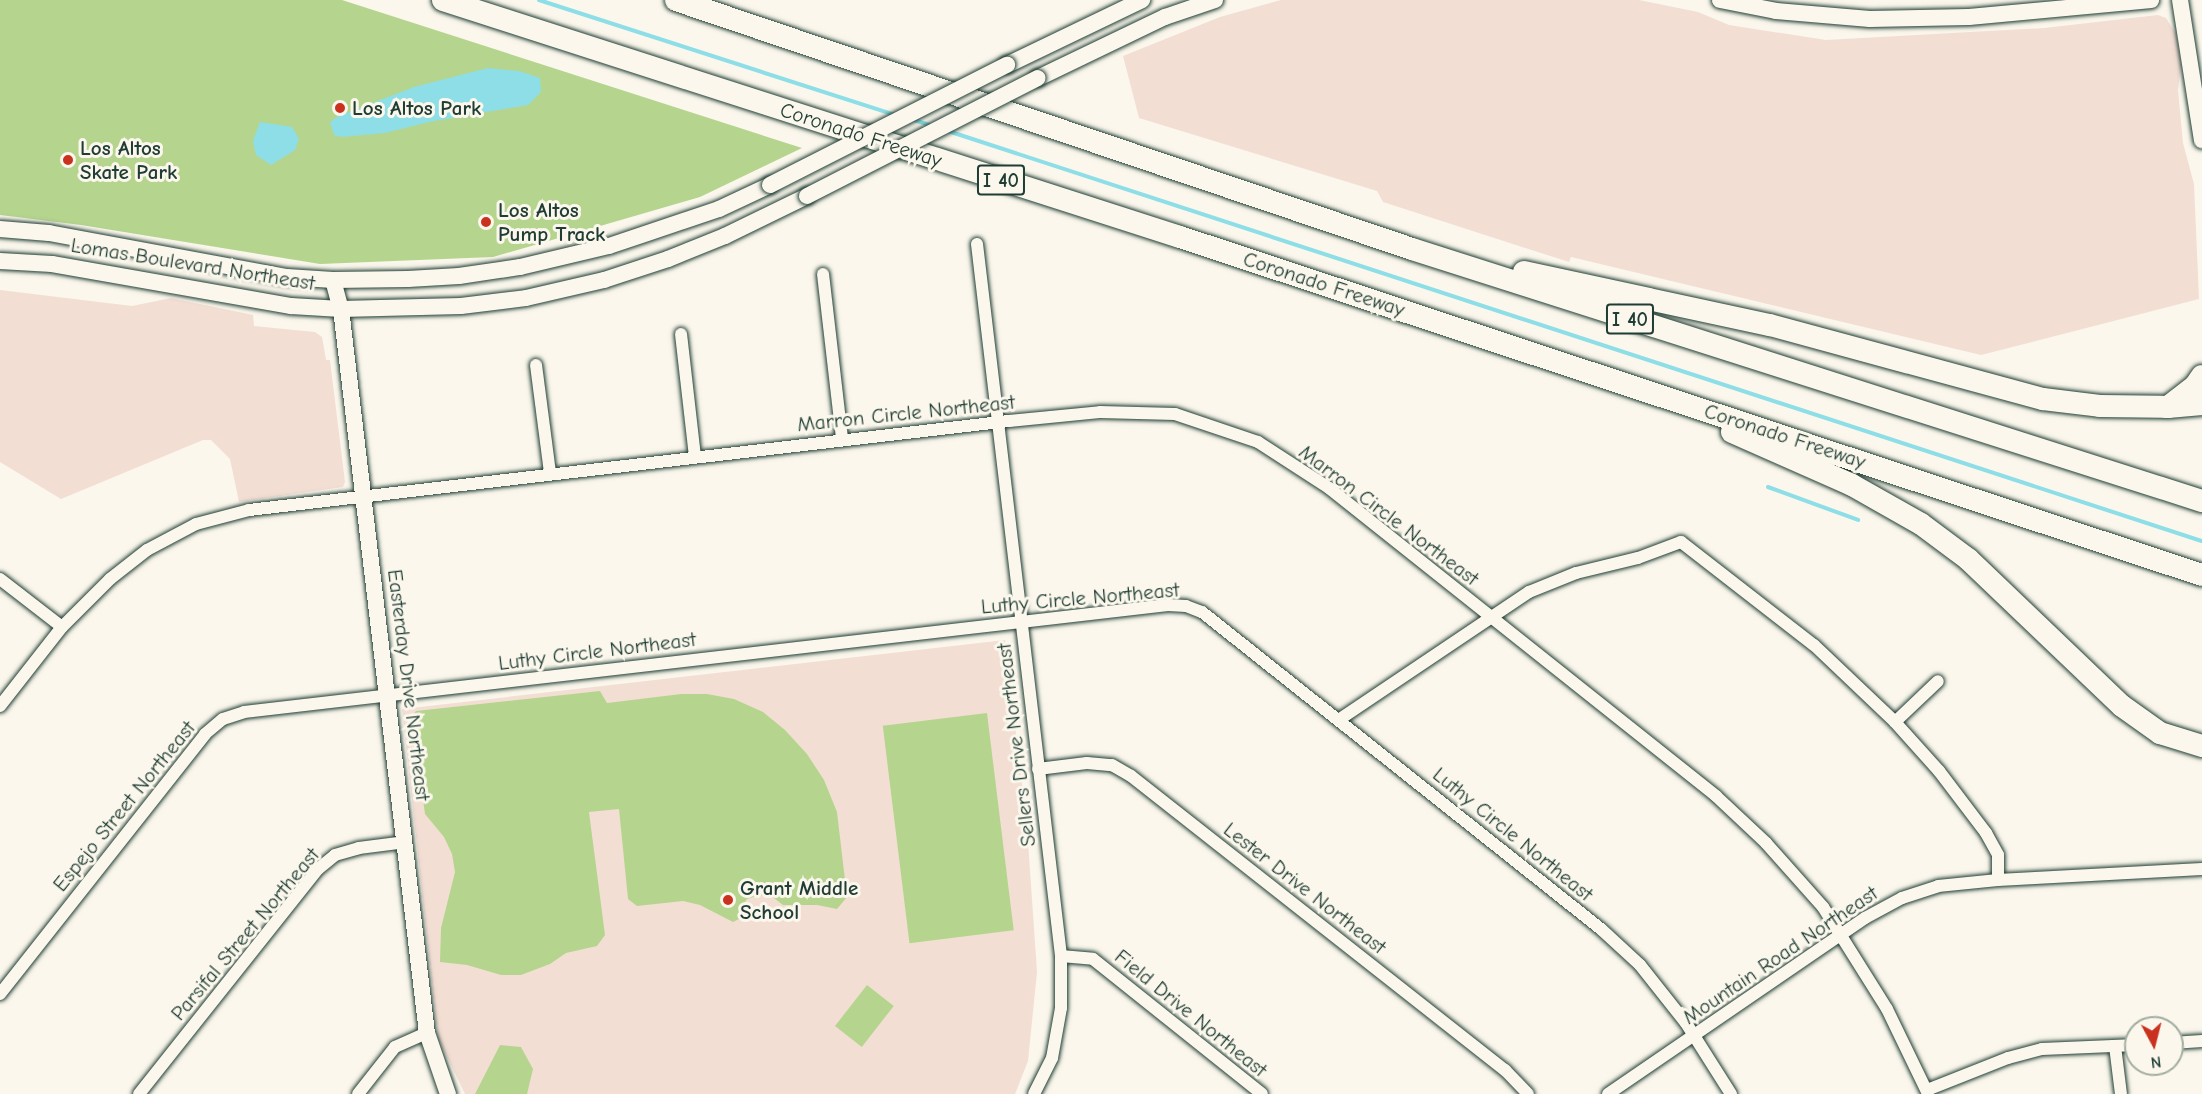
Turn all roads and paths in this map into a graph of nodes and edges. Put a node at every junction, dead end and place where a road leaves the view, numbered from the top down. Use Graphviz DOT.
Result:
graph roads {
  1 [pos="443,0"];
  2 [pos="676,0"];
  3 [pos="1142,0"];
  4 [pos="1215,0"];
  5 [pos="1720,0"];
  6 [pos="2151,0"];
  7 [pos="2180,0"];
  8 [pos="2202,140"];
  9 [pos="0,229"];
  10 [pos="977,244"];
  11 [pos="1412,249"];
  12 [pos="0,261"];
  13 [pos="823,274"];
  14 [pos="333,280"];
  15 [pos="341,309"];
  16 [pos="681,334"];
  17 [pos="1558,361"];
  18 [pos="536,365"];
  19 [pos="2202,376"];
  20 [pos="2202,404"];
  21 [pos="2168,407"];
  22 [pos="998,422"];
  23 [pos="842,440"];
  24 [pos="696,456"];
  25 [pos="550,473"];
  26 [pos="363,495"];
  27 [pos="2202,501"];
  28 [pos="2202,575"];
  29 [pos="0,579"];
  30 [pos="1490,617"];
  31 [pos="1021,622"];
  32 [pos="62,627"];
  33 [pos="1938,681"];
  34 [pos="387,694"];
  35 [pos="0,706"];
  36 [pos="1340,719"];
  37 [pos="1895,722"];
  38 [pos="2202,746"];
  39 [pos="1038,769"];
  40 [pos="406,842"];
  41 [pos="2202,869"];
  42 [pos="1998,880"];
  43 [pos="1842,934"];
  44 [pos="1061,956"];
  45 [pos="0,994"];
  46 [pos="427,1033"];
  47 [pos="1695,1035"];
  48 [pos="2202,1041"];
  49 [pos="2184,1042"];
  50 [pos="2115,1046"];
  51 [pos="2124,1046"];
  52 [pos="1928,1092"];
  53 [pos="139,1094"];
  54 [pos="358,1094"];
  55 [pos="448,1094"];
  56 [pos="1034,1094"];
  57 [pos="1262,1094"];
  58 [pos="1528,1094"];
  59 [pos="1608,1094"];
  60 [pos="1731,1094"];
  61 [pos="2121,1094"];
  1 -- 17 [label="highway, Coronado Freeway / I 40"];
  2 -- 11 [label="highway, I 40"];
  3 -- 14 [label="main road, Lomas Boulevard Northeast, bridge"];
  4 -- 15 [label="main road, Lomas Boulevard Northeast, bridge"];
  5 -- 6 [label="main road"];
  7 -- 8 [label="main road"];
  9 -- 14 [label="main road, Lomas Boulevard Northeast"];
  10 -- 22 [label="street, Sellers Drive Northeast"];
  11 -- 21 [label="highway"];
  11 -- 27 [label="highway, I 40"];
  12 -- 15 [label="main road, Lomas Boulevard Northeast"];
  13 -- 23 [label="street"];
  14 -- 15 [label="main road, Easterday Drive Northeast"];
  15 -- 26 [label="main road, Easterday Drive Northeast"];
  16 -- 24 [label="street"];
  17 -- 28 [label="highway, Coronado Freeway / I 40"];
  17 -- 38 [label="highway"];
  18 -- 25 [label="street"];
  19 -- 21 [label="highway"];
  20 -- 21 [label="highway"];
  22 -- 23 [label="street, Marron Circle Northeast"];
  22 -- 30 [label="street, Marron Circle Northeast"];
  22 -- 31 [label="street, Sellers Drive Northeast"];
  23 -- 24 [label="street, Marron Circle Northeast"];
  24 -- 25 [label="street, Marron Circle Northeast"];
  25 -- 26 [label="street, Marron Circle Northeast"];
  26 -- 32 [label="street, Marron Circle Northeast"];
  26 -- 34 [label="main road, Easterday Drive Northeast"];
  29 -- 32 [label="street"];
  30 -- 36 [label="street"];
  30 -- 37 [label="street"];
  30 -- 43 [label="street, Marron Circle Northeast"];
  31 -- 34 [label="street, Luthy Circle Northeast"];
  31 -- 36 [label="street, Luthy Circle Northeast"];
  31 -- 39 [label="street, Sellers Drive Northeast"];
  32 -- 35 [label="street, Marron Circle Northeast"];
  33 -- 37 [label="street"];
  34 -- 40 [label="main road, Easterday Drive Northeast"];
  34 -- 45 [label="street, Espejo Street Northeast"];
  36 -- 47 [label="street, Luthy Circle Northeast"];
  37 -- 42 [label="street"];
  39 -- 44 [label="street, Sellers Drive Northeast"];
  39 -- 58 [label="street, Lester Drive Northeast"];
  40 -- 46 [label="main road, Easterday Drive Northeast"];
  40 -- 53 [label="street, Parsifal Street Northeast"];
  41 -- 42 [label="street, Mountain Road Northeast"];
  42 -- 43 [label="street, Mountain Road Northeast"];
  43 -- 47 [label="street, Mountain Road Northeast"];
  43 -- 52 [label="street, Marron Circle Northeast"];
  44 -- 56 [label="street, Sellers Drive Northeast"];
  44 -- 57 [label="street, Field Drive Northeast"];
  46 -- 54 [label="street"];
  46 -- 55 [label="main road, Easterday Drive Northeast"];
  47 -- 59 [label="street, Mountain Road Northeast"];
  47 -- 60 [label="street, Luthy Circle Northeast"];
  48 -- 49 [label="street"];
  50 -- 51 [label="street"];
  50 -- 52 [label="street"];
  50 -- 61 [label="street"];
}
